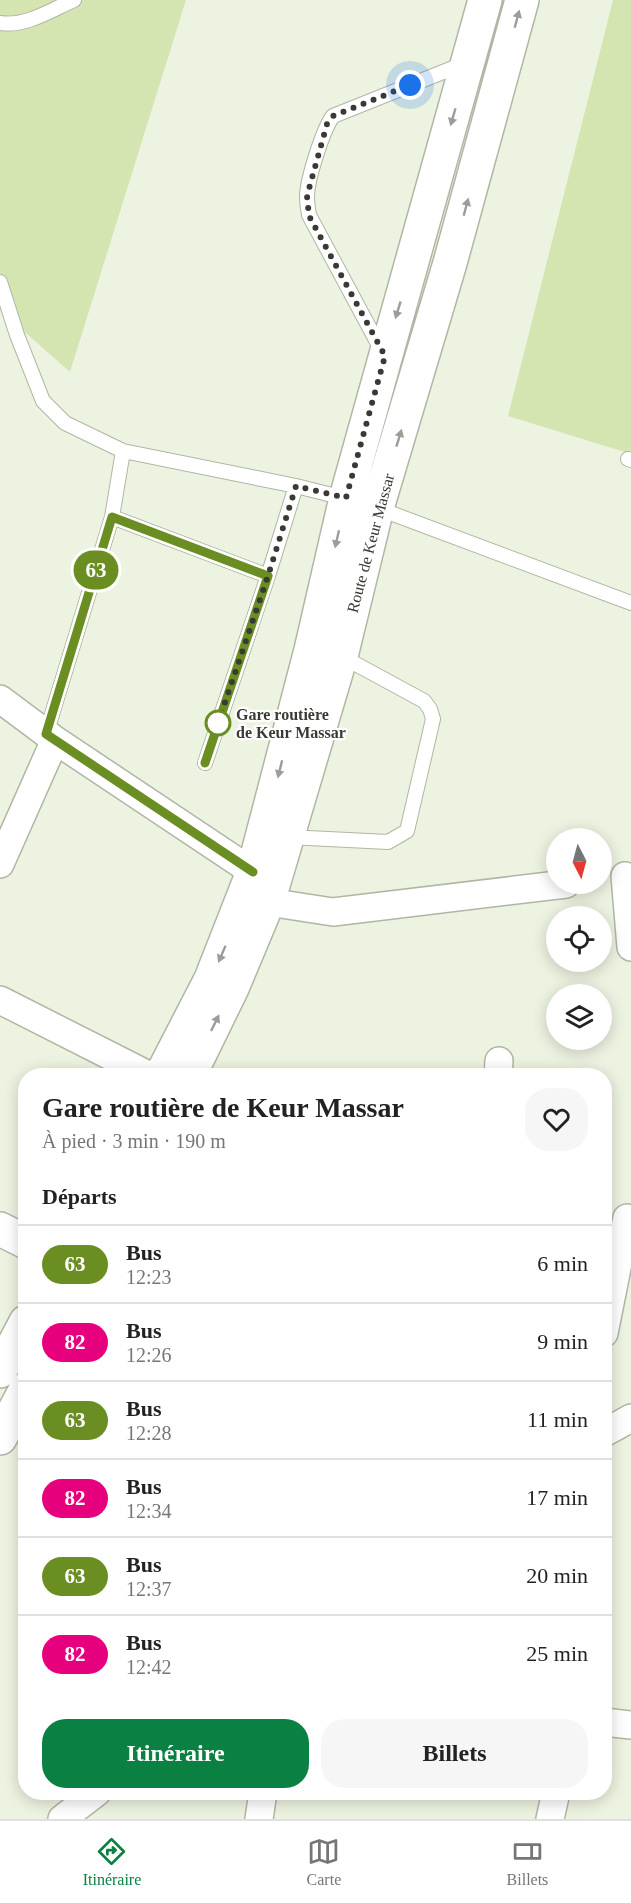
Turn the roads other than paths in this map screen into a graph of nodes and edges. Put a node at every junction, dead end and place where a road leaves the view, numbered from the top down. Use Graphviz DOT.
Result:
graph roads {
  1 [pos="74,0"];
  2 [pos="485,0"];
  3 [pos="522,0"];
  4 [pos="0,23"];
  5 [pos="468,62"];
  6 [pos="0,282"];
  7 [pos="385,356"];
  8 [pos="123,451"];
  9 [pos="296,486"];
  10 [pos="362,503"];
  11 [pos="112,517"];
  12 [pos="268,576"];
  13 [pos="631,603"];
  14 [pos="341,656"];
  15 [pos="0,699"];
  16 [pos="51,737"];
  17 [pos="205,763"];
  18 [pos="8,824"];
  19 [pos="287,837"];
  20 [pos="0,864"];
  21 [pos="253,872"];
  22 [pos="619,877"];
  23 [pos="546,886"];
  24 [pos="268,902"];
  25 [pos="631,947"];
  26 [pos="0,999"];
  27 [pos="134,1068"];
  28 [pos="165,1068"];
  29 [pos="193,1068"];
  30 [pos="621,1219"];
  31 [pos="0,1229"];
  32 [pos="18,1238"];
  33 [pos="612,1280"];
  34 [pos="18,1337"];
  35 [pos="0,1371"];
  36 [pos="18,1404"];
  37 [pos="631,1418"];
  38 [pos="612,1429"];
  39 [pos="0,1438"];
  40 [pos="612,1723"];
  41 [pos="631,1725"];
  42 [pos="87,1800"];
  43 [pos="262,1800"];
  44 [pos="554,1800"];
  45 [pos="62,1819"];
  46 [pos="259,1819"];
  47 [pos="550,1819"];
  1 -- 4 [label="lane"];
  2 -- 5 [label="main road, Route de Keur Massar"];
  10 -- 3 [label="main road, Route de Keur Massar, one-way"];
  5 -- 7 [label="main road, Route de Keur Massar, one-way"];
  5 -- 7 [label="lane"];
  6 -- 8 [label="lane"];
  7 -- 10 [label="main road, Route de Keur Massar"];
  8 -- 9 [label="lane"];
  8 -- 11 [label="lane"];
  9 -- 10 [label="lane"];
  9 -- 12 [label="lane"];
  10 -- 13 [label="lane"];
  10 -- 14 [label="main road, Route de Keur Massar"];
  10 -- 21 [label="main road, Route de Keur Massar, one-way"];
  11 -- 12 [label="lane"];
  11 -- 16 [label="lane"];
  12 -- 17 [label="lane"];
  14 -- 19 [label="main road, Route de Keur Massar"];
  14 -- 19 [label="lane"];
  15 -- 16 [label="street"];
  16 -- 18 [label="street"];
  16 -- 21 [label="street"];
  18 -- 20 [label="street"];
  19 -- 24 [label="main road, Route de Keur Massar"];
  21 -- 28 [label="main road, Route de Keur Massar, one-way"];
  22 -- 25 [label="street"];
  23 -- 24 [label="street"];
  29 -- 24 [label="main road, Route de Keur Massar, one-way"];
  26 -- 27 [label="street"];
  30 -- 33 [label="street"];
  31 -- 32 [label="main road"];
  34 -- 35 [label="main road"];
  36 -- 39 [label="main road"];
  37 -- 38 [label="street"];
  40 -- 41 [label="street"];
  42 -- 45 [label="street"];
  43 -- 46 [label="street"];
  44 -- 47 [label="street"];
}
